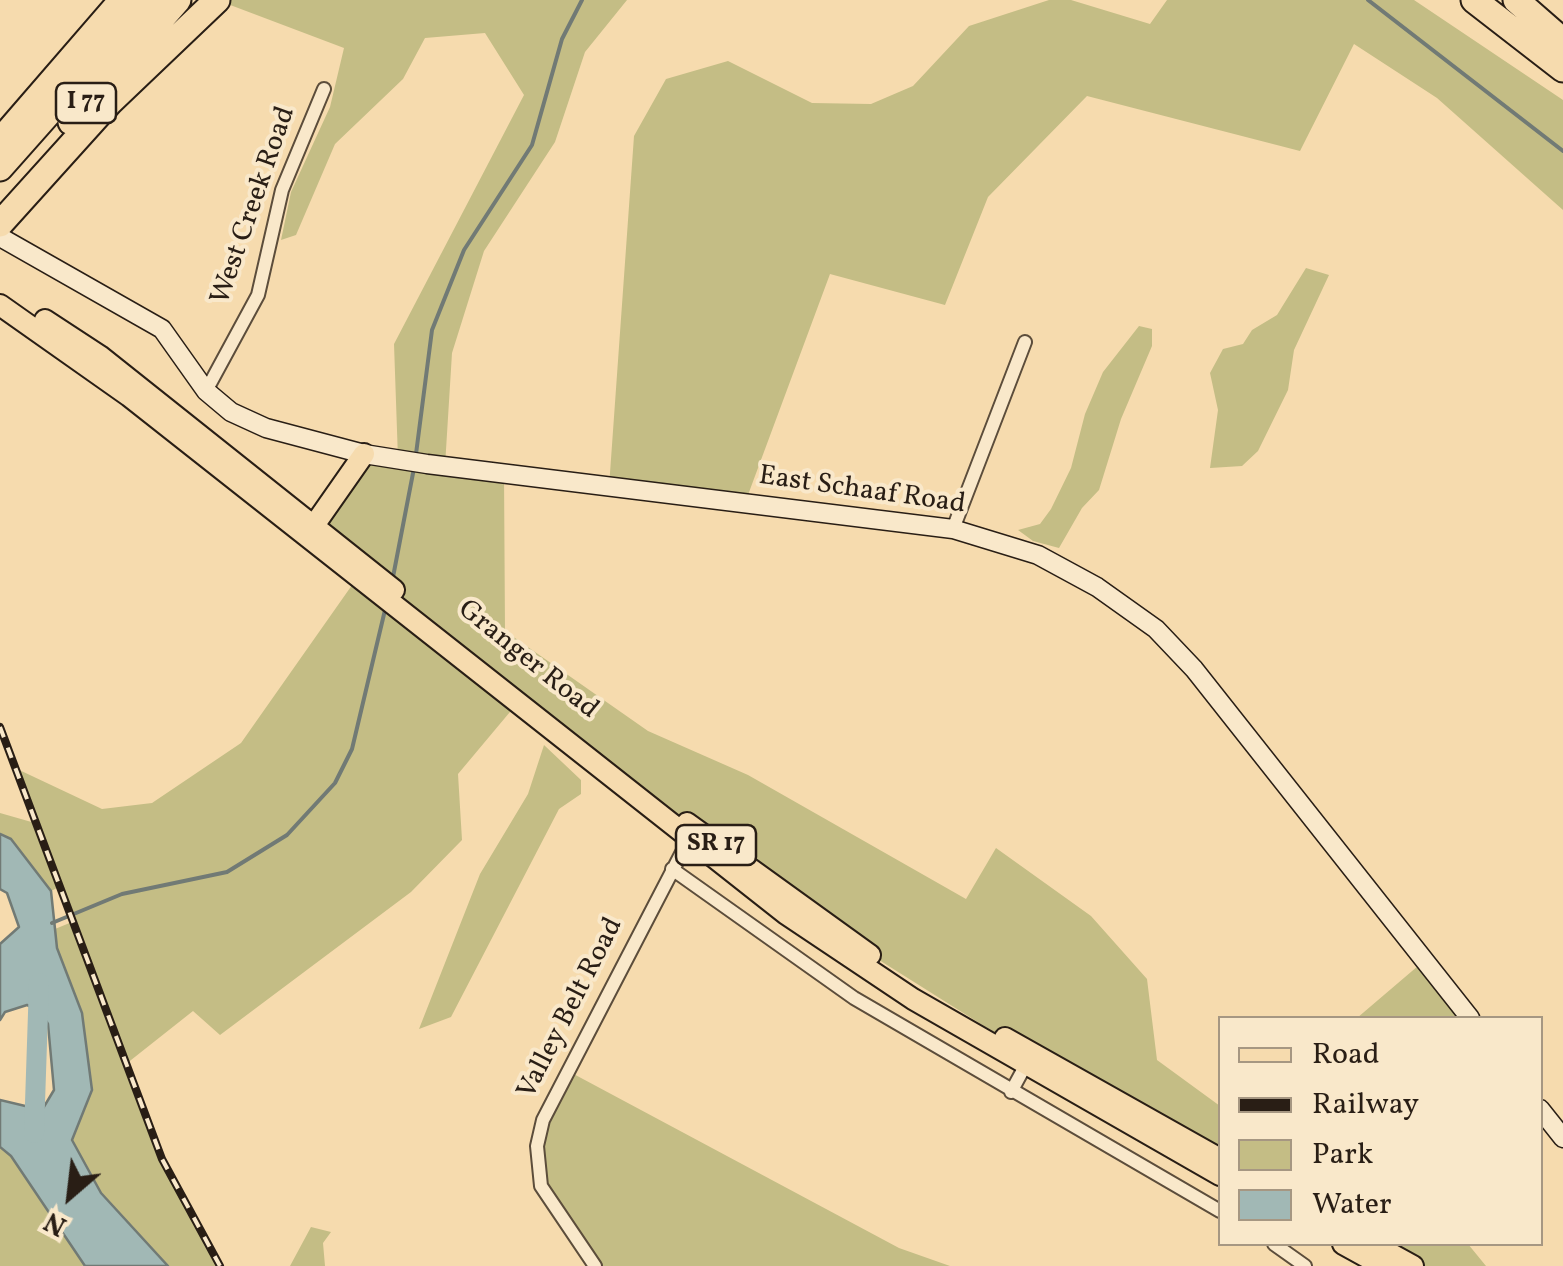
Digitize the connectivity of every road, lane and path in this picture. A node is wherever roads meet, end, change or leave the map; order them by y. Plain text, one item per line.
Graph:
1 (122, 0) edge
2 (150, 0) edge
3 (178, 0) edge
4 (217, 0) edge
5 (1474, 0) edge
6 (1516, 0) edge
7 (1563, 41) edge
8 (1563, 70) edge
9 (324, 89) dead end
10 (0, 141) edge
11 (0, 168) edge
12 (0, 212) edge
13 (0, 224) edge
14 (0, 237) edge
15 (0, 295) edge
16 (0, 305) edge
17 (1026, 342) dead end
18 (96, 362) junction
19 (206, 391) junction
20 (364, 454) junction
21 (953, 529) junction
22 (310, 531) junction
23 (691, 834) junction
24 (672, 869) junction
25 (1468, 1016) edge
26 (1029, 1060) junction
27 (1011, 1092) junction
28 (1543, 1114) edge
29 (1563, 1138) edge
30 (1218, 1158) edge
31 (1218, 1175) edge
32 (1218, 1210) edge
33 (1277, 1246) edge
34 (1351, 1246) edge
35 (1382, 1254) edge
36 (596, 1266) edge
37 (1306, 1266) edge
38 (1415, 1266) edge

1 - 10 highway
2 - 11 highway, I 77
3 - 12 highway, I 77
4 - 13 highway
5 - 8 highway
6 - 7 highway
9 - 19 street, West Creek Road
14 - 19 street, East Schaaf Road
15 - 18 main road, Granger Road / SR 17
16 - 18 main road, Granger Road / SR 17
17 - 21 street
18 - 22 main road, Granger Road / SR 17
19 - 20 street, East Schaaf Road
20 - 21 street, East Schaaf Road
20 - 22 main road
21 - 25 street, East Schaaf Road
22 - 23 main road, Granger Road / SR 17
23 - 24 street, Valley Belt Road
23 - 26 main road, Granger Road / SR 17
24 - 27 street
24 - 36 street, Valley Belt Road
26 - 27 street
26 - 30 main road, Granger Road / SR 17
26 - 31 main road, Granger Road / SR 17
27 - 32 street
28 - 29 street
33 - 37 street
34 - 35 main road
35 - 38 main road

